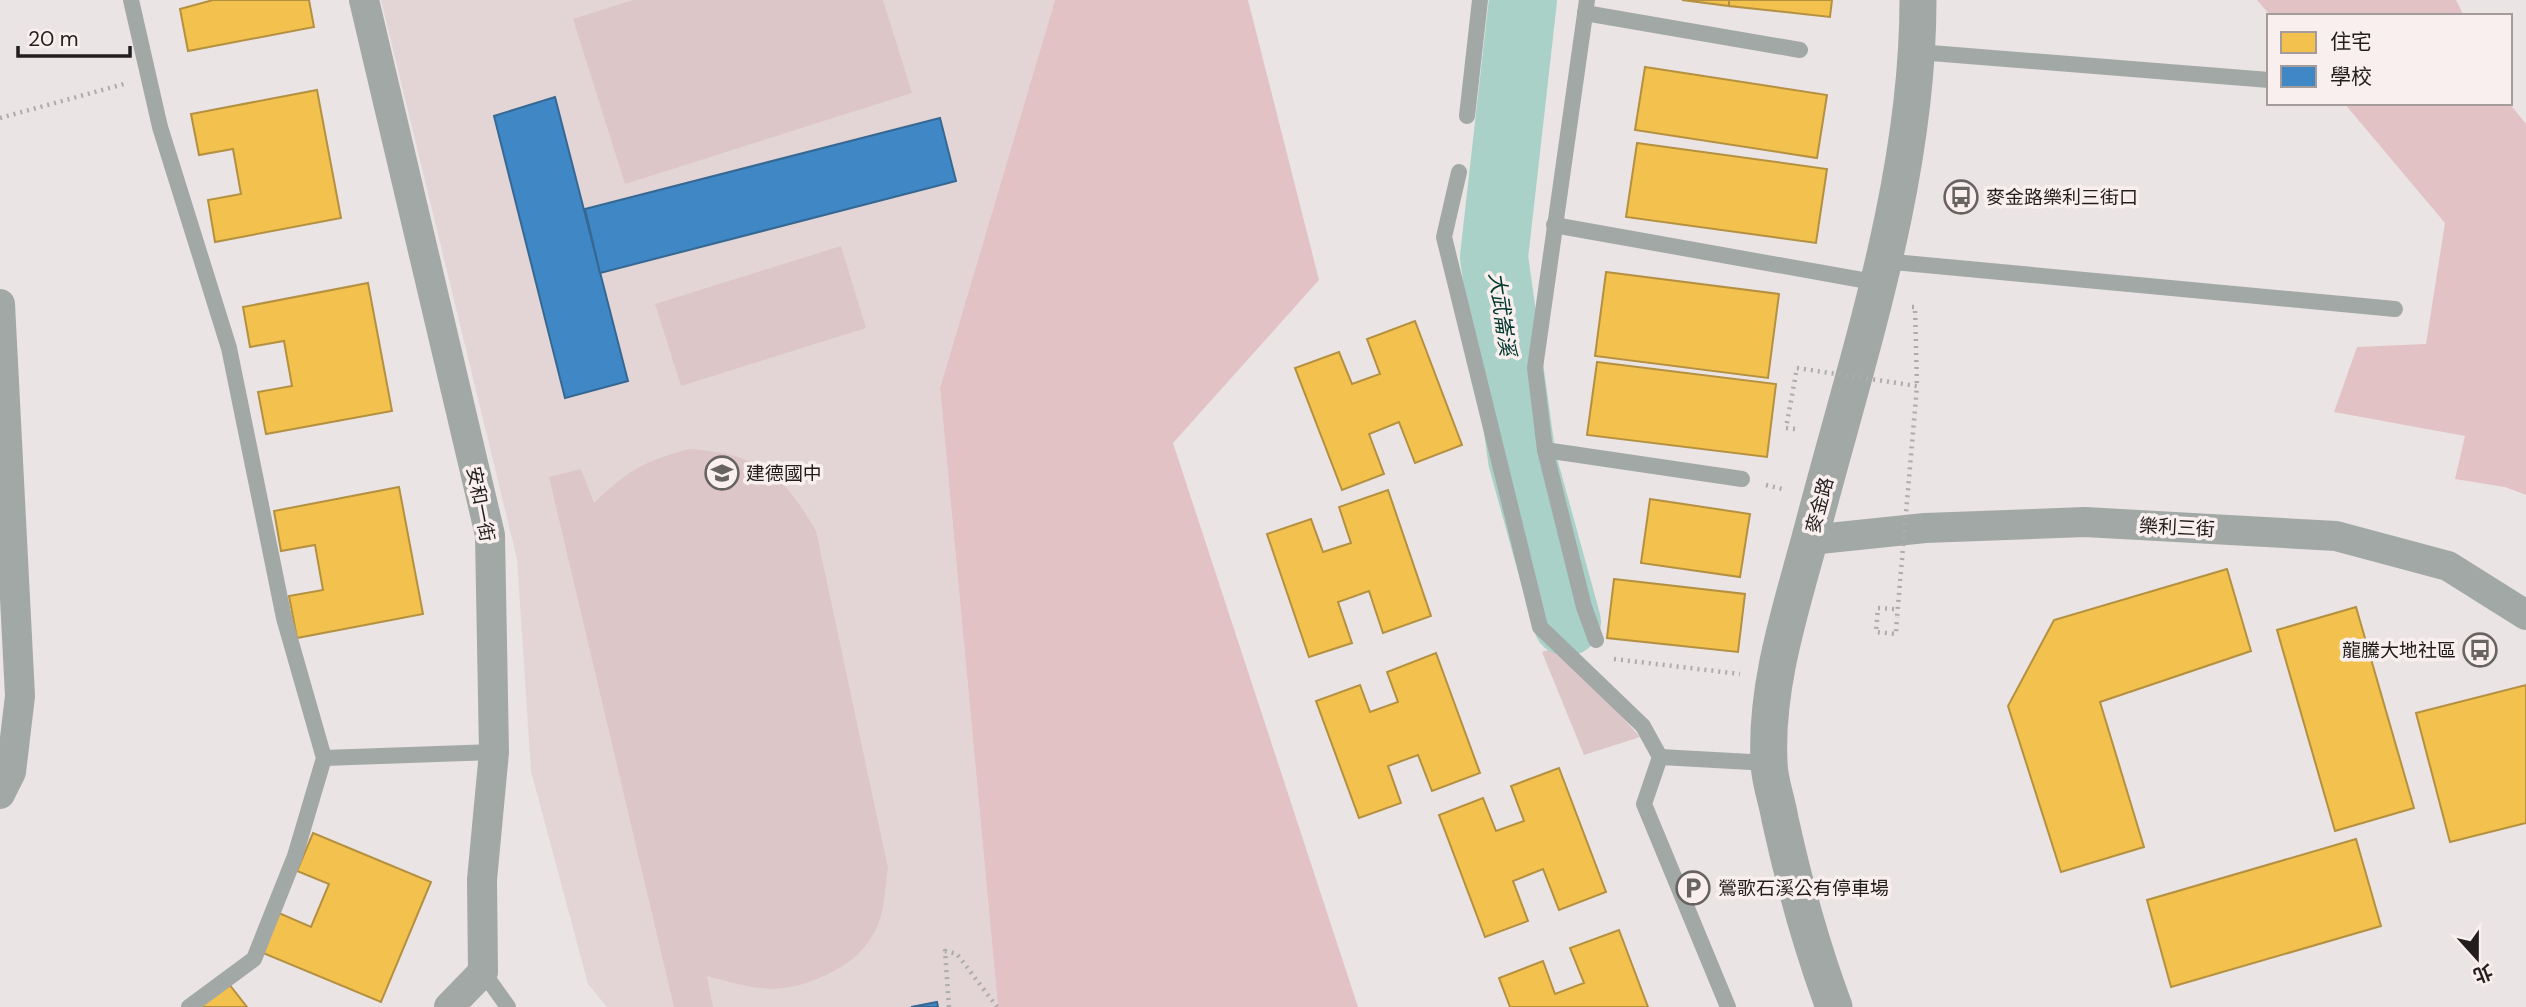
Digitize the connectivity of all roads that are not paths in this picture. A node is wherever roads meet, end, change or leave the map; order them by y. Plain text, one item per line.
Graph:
1 (131, 0) edge
2 (364, 0) edge
3 (1480, 0) edge
4 (1918, 0) edge
5 (1586, 7) edge
6 (1800, 50) dead end
7 (1918, 52) junction
8 (2267, 80) edge
9 (1467, 116) dead end
10 (1459, 172) dead end
11 (1554, 225) junction
12 (1881, 272) junction
13 (0, 304) edge
14 (2395, 309) dead end
15 (1545, 450) junction
16 (1742, 480) dead end
17 (1810, 540) junction
18 (2526, 615) edge
19 (1596, 640) road end
20 (494, 752) junction
21 (1660, 757) junction
22 (324, 758) junction
23 (1769, 763) junction
24 (0, 794) edge
25 (483, 972) junction
26 (189, 1007) edge
27 (449, 1007) edge
28 (508, 1007) edge
29 (1728, 1007) edge
30 (1834, 1007) edge

1 - 22 lane
2 - 20 street, 安和一街
3 - 9 lane
4 - 7 street, 麥金路
5 - 6 lane
5 - 11 lane
7 - 8 lane
7 - 12 street, 麥金路
10 - 21 lane
11 - 12 lane
11 - 15 lane
12 - 14 lane
12 - 17 street, 麥金路
13 - 24 street
15 - 16 lane
15 - 19 lane
17 - 18 street, 樂利三街
17 - 23 street, 麥金路
20 - 22 lane
20 - 25 street, 安和一街
21 - 23 lane
21 - 29 lane
22 - 26 lane
23 - 30 street, 麥金路
25 - 27 street
25 - 28 lane

